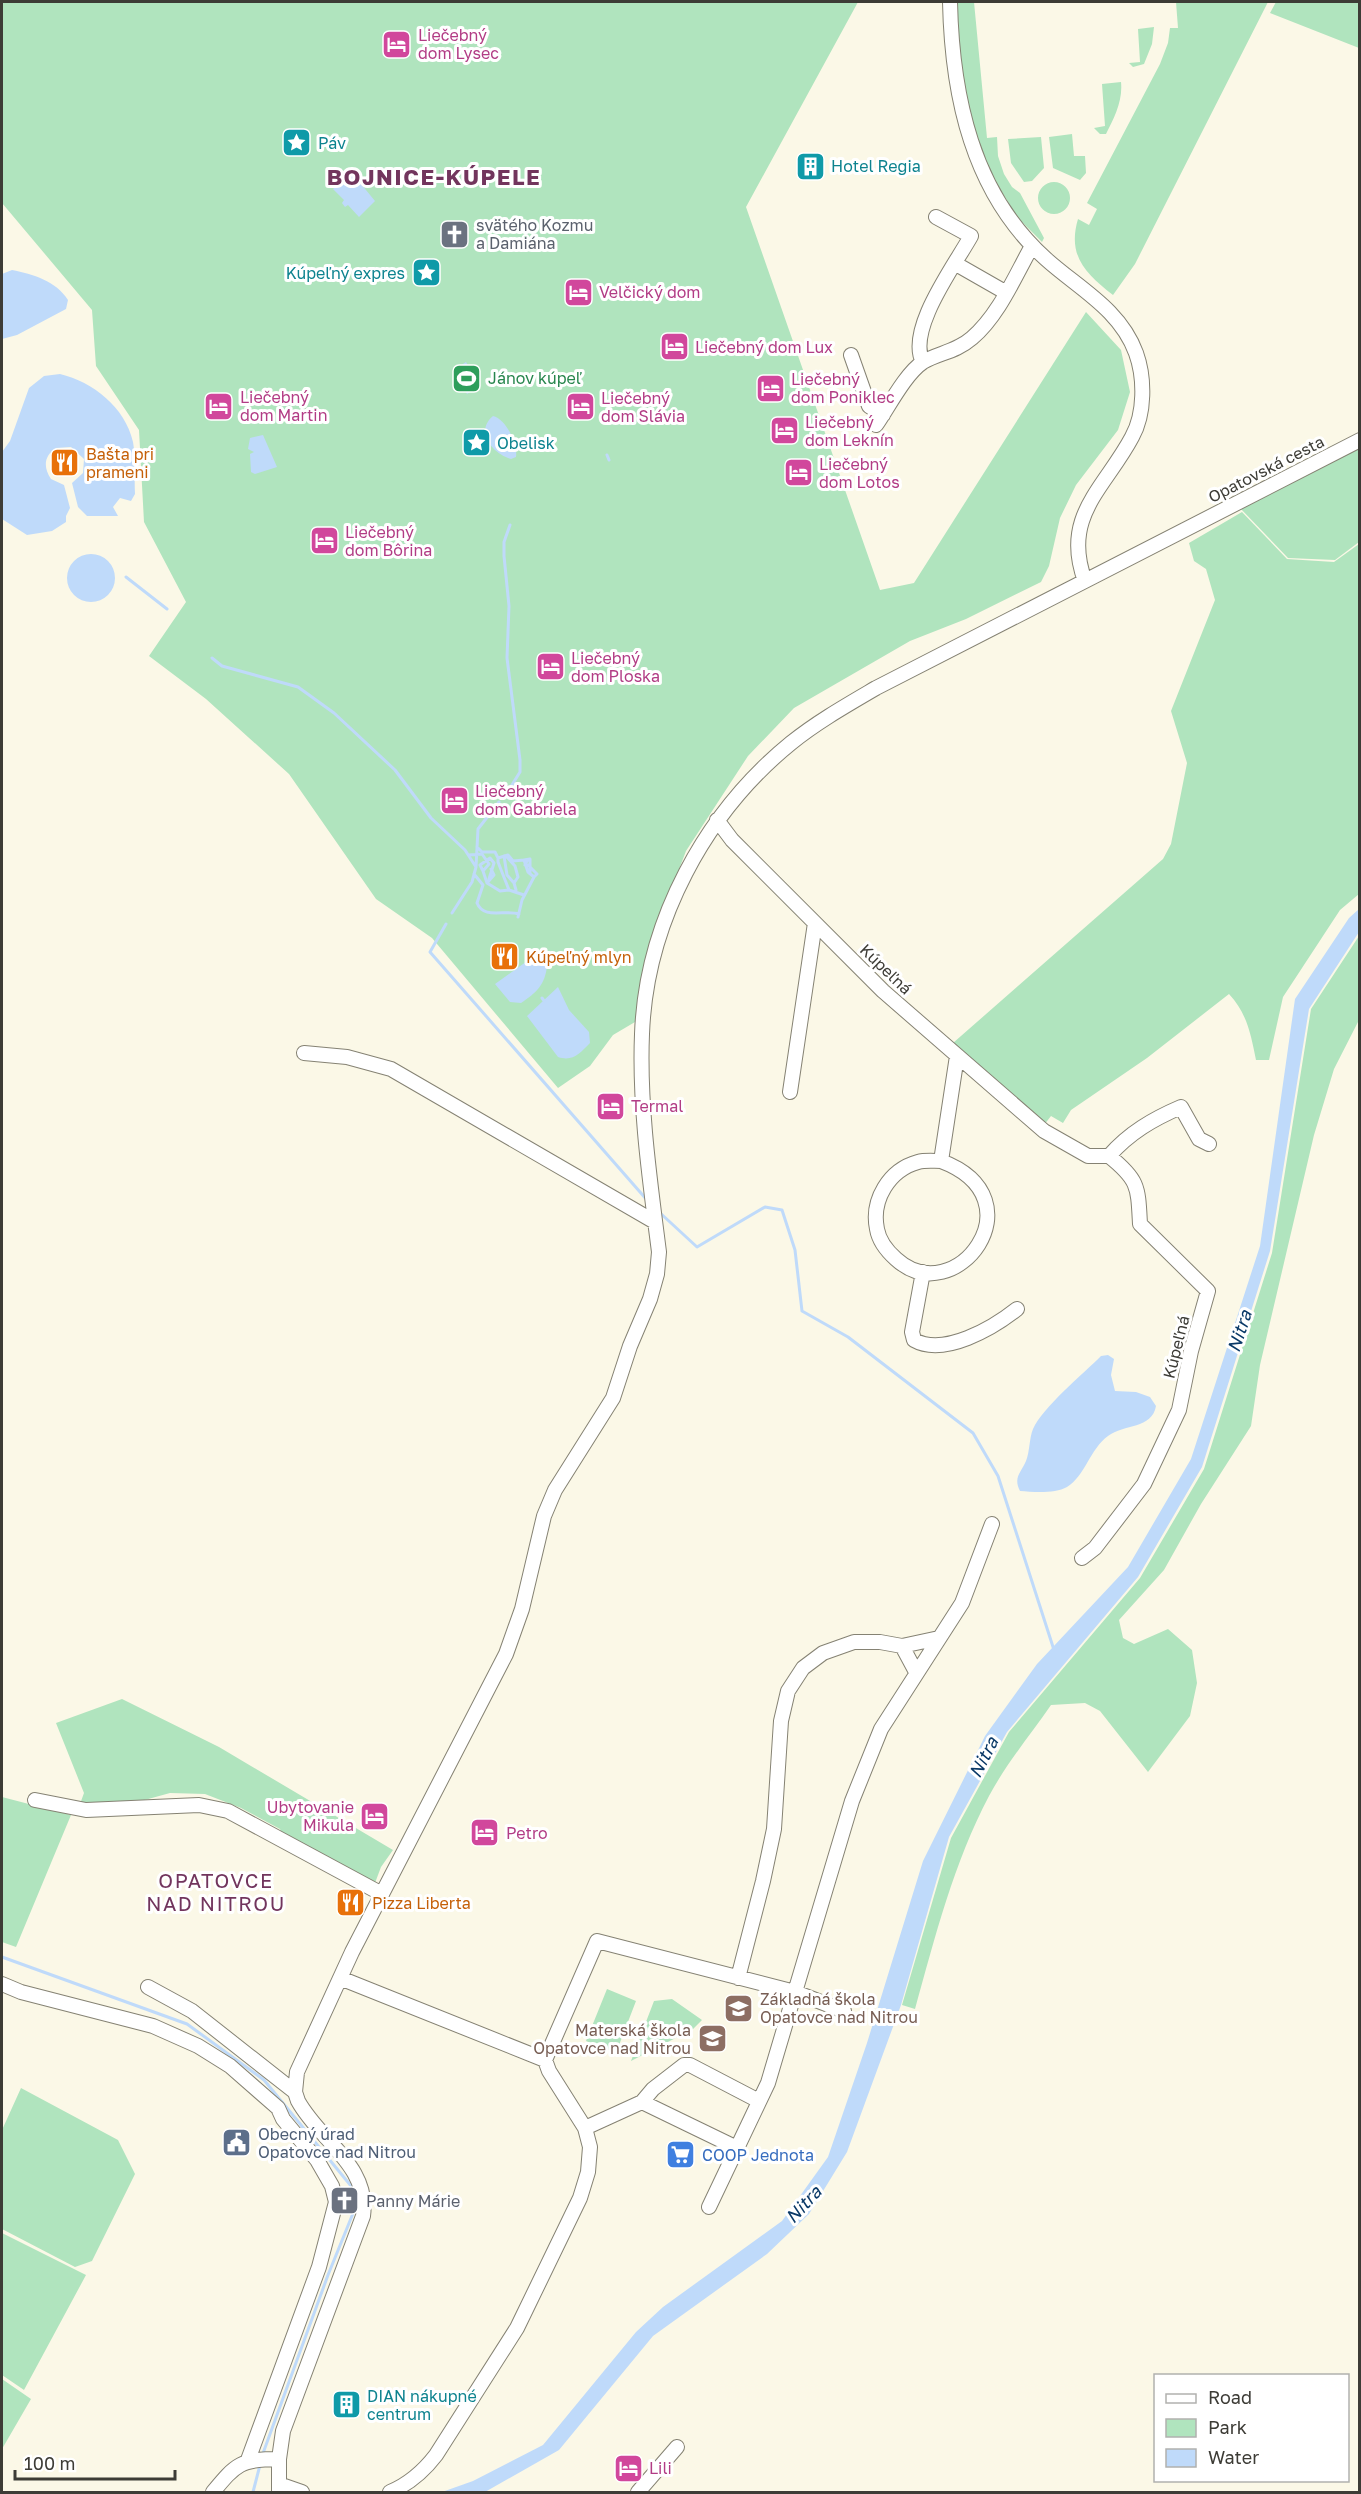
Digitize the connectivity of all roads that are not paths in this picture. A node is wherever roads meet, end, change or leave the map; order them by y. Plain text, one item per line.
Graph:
1 (950, 2) edge
2 (936, 217) dead end
3 (1032, 246) junction
4 (956, 264) junction
5 (1005, 292) junction
6 (851, 355) dead end
7 (924, 362) junction
8 (1359, 440) edge
9 (1085, 581) junction
10 (717, 820) junction
11 (816, 923) junction
12 (304, 1053) dead end
13 (957, 1056) junction
14 (790, 1092) dead end
15 (1209, 1144) dead end
16 (1109, 1156) junction
17 (941, 1161) junction
18 (655, 1221) junction
19 (923, 1272) junction
20 (1017, 1309) dead end
21 (992, 1524) dead end
22 (1082, 1558) dead end
23 (939, 1638) junction
24 (902, 1646) junction
25 (916, 1672) junction
26 (35, 1800) dead end
27 (382, 1894) junction
28 (340, 1978) junction
29 (738, 1978) junction
30 (2, 1984) edge
31 (148, 1987) dead end
32 (795, 1992) junction
33 (844, 2011) dead end
34 (546, 2060) junction
35 (287, 2101) junction
36 (759, 2101) junction
37 (642, 2102) junction
38 (585, 2128) junction
39 (737, 2148) junction
40 (709, 2207) dead end
41 (677, 2447) dead end
42 (275, 2459) junction
43 (251, 2460) junction
44 (279, 2488) edge
45 (213, 2493) edge
46 (302, 2493) edge
47 (390, 2493) edge
48 (638, 2493) edge

1 - 3 street
2 - 4 street
3 - 5 street
3 - 9 street
4 - 5 street
4 - 7 street
5 - 7 street
6 - 7 street
8 - 9 street, Opatovská cesta
9 - 10 street, Opatovská cesta
10 - 11 street, Kúpeľná
10 - 18 street, Opatovská cesta
11 - 13 street, Kúpeľná
11 - 14 street
12 - 18 street
13 - 16 street, Kúpeľná
13 - 17 street
15 - 16 street
16 - 22 street, Kúpeľná
17 - 19 street
17 - 19 street
18 - 27 street
19 - 20 street
21 - 23 street
23 - 24 street
23 - 25 street
24 - 25 street
24 - 29 street
25 - 32 street
26 - 27 street
27 - 28 street
28 - 34 street
28 - 35 street
29 - 32 street
29 - 34 street
30 - 35 street
31 - 35 street
32 - 33 street
32 - 36 street
34 - 38 street
35 - 42 street
35 - 43 street
36 - 37 street
36 - 39 street
37 - 38 street
37 - 39 street
38 - 47 street
39 - 40 street
41 - 48 street
42 - 43 street
42 - 44 street
43 - 45 street
44 - 46 street

